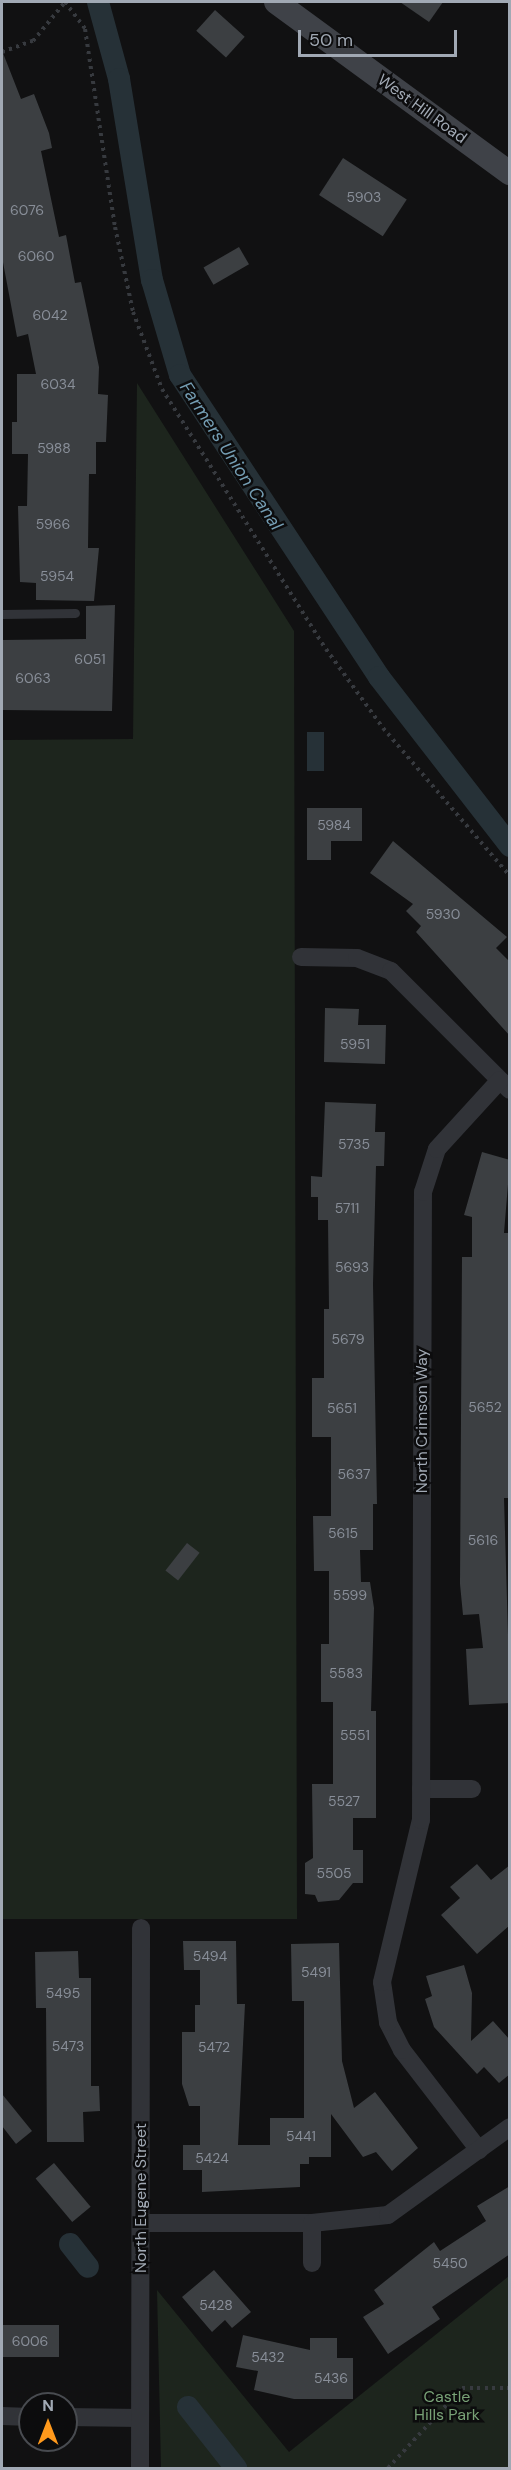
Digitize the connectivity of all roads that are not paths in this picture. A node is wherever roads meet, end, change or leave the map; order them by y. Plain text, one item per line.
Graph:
1 (276, 2) edge
2 (510, 173) edge
3 (2, 614) edge
4 (75, 614) dead end
5 (301, 957) dead end
6 (505, 1085) edge
7 (422, 1789) junction
8 (472, 1789) dead end
9 (141, 1928) dead end
10 (510, 2127) edge
11 (479, 2150) junction
12 (141, 2223) junction
13 (312, 2223) junction
14 (312, 2264) dead end
15 (2, 2416) edge
16 (18, 2417) edge
17 (78, 2417) edge
18 (140, 2418) junction
19 (140, 2469) edge

1 - 2 street, West Hill Road
3 - 4 lane
5 - 6 street
6 - 7 street, North Crimson Way
7 - 8 street
7 - 11 street, North Crimson Way
9 - 12 street, North Eugene Street
10 - 11 street
11 - 13 street
12 - 13 street
12 - 18 street, North Eugene Street
13 - 14 street
15 - 16 street
17 - 18 street
18 - 19 street, North Eugene Street

